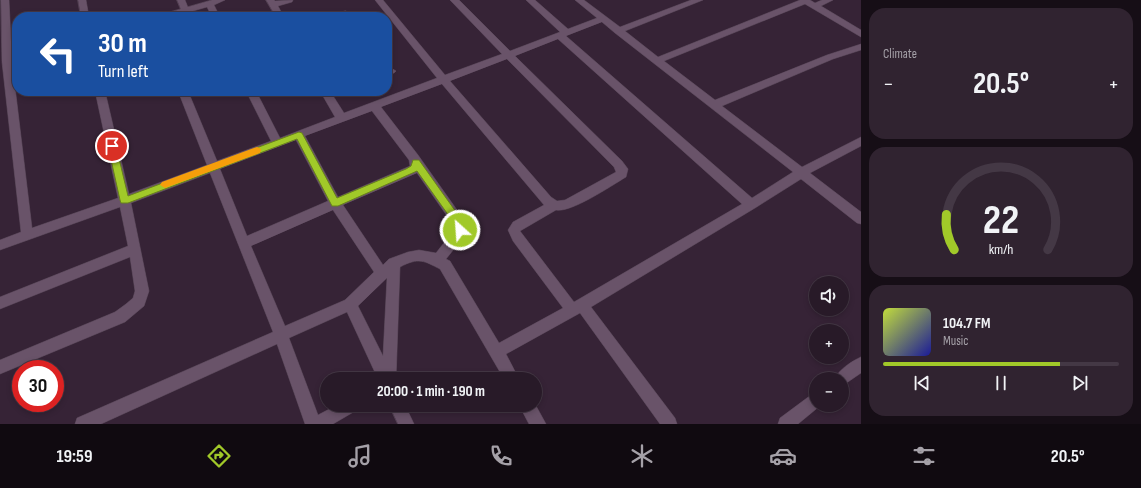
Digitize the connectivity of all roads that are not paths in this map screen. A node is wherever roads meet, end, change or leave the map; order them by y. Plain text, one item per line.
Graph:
1 (5, 0) edge
2 (82, 0) edge
3 (181, 0) edge
4 (221, 0) edge
5 (289, 0) edge
6 (379, 0) edge
7 (454, 0) edge
8 (530, 0) edge
9 (579, 0) edge
10 (698, 0) edge
11 (805, 0) edge
12 (828, 0) edge
13 (271, 2) edge
14 (209, 3) junction
15 (814, 6) junction
16 (185, 10) junction
17 (84, 12) edge
18 (179, 12) edge
19 (214, 12) edge
20 (277, 12) edge
21 (389, 12) edge
22 (392, 16) edge
23 (603, 19) junction
24 (618, 31) junction
25 (564, 34) junction
26 (861, 34) edge
27 (861, 47) edge
28 (509, 56) junction
29 (658, 60) junction
30 (8, 61) edge
31 (444, 80) junction
32 (101, 96) edge
33 (185, 96) edge
34 (254, 96) edge
35 (331, 96) edge
36 (714, 105) junction
37 (374, 106) junction
38 (341, 118) junction
39 (299, 135) junction
40 (861, 141) edge
41 (277, 143) junction
42 (416, 163) junction
43 (212, 166) junction
44 (801, 172) junction
45 (124, 200) junction
46 (335, 203) junction
47 (751, 204) junction
48 (554, 205) junction
49 (861, 219) edge
50 (27, 235) junction
51 (244, 243) junction
52 (0, 245) edge
53 (135, 249) junction
54 (437, 261) junction
55 (394, 263) junction
56 (382, 274) junction
57 (0, 303) edge
58 (350, 304) junction
59 (577, 308) junction
60 (281, 335) junction
61 (496, 352) junction
62 (861, 364) edge
63 (0, 367) edge
64 (384, 372) edge
65 (387, 372) edge
66 (508, 372) edge
67 (849, 373) edge
68 (809, 406) edge
69 (339, 412) edge
70 (400, 412) edge
71 (531, 412) edge
72 (83, 424) edge
73 (314, 424) edge
74 (317, 424) edge
75 (406, 424) edge
76 (538, 424) edge
77 (670, 424) edge
78 (786, 424) edge

1 - 30 street
2 - 17 street
3 - 16 lane
4 - 14 street
5 - 13 street
6 - 21 street
7 - 28 street
8 - 25 street
9 - 23 street
10 - 24 street
11 - 15 street
11 - 29 street
12 - 15 street
13 - 20 street
14 - 16 street
14 - 19 street
15 - 26 street
16 - 18 street
22 - 31 street
23 - 24 street
23 - 25 street
24 - 29 street
25 - 28 street
25 - 47 street
27 - 36 street
28 - 31 street
28 - 48 street
29 - 36 street
30 - 50 street
31 - 37 street
31 - 48 street
32 - 45 street
33 - 43 street
34 - 41 street
35 - 38 street
36 - 44 street
37 - 38 street
37 - 42 street
38 - 39 street
39 - 41 street
39 - 46 street
40 - 44 street
41 - 43 street
42 - 46 street
42 - 54 street
43 - 45 street
43 - 51 street
44 - 47 street
44 - 49 street
45 - 50 street
45 - 53 street
46 - 51 street
46 - 56 street
47 - 59 street
48 - 59 street
50 - 52 street
51 - 60 street
53 - 57 street
53 - 63 street
54 - 55 street
54 - 61 street
55 - 56 street
55 - 65 street
56 - 58 street
58 - 60 street
58 - 64 street
59 - 61 street
59 - 77 street
60 - 72 street
60 - 73 street
61 - 66 street
62 - 67 street
68 - 78 street
69 - 74 street
70 - 75 street
71 - 76 street

